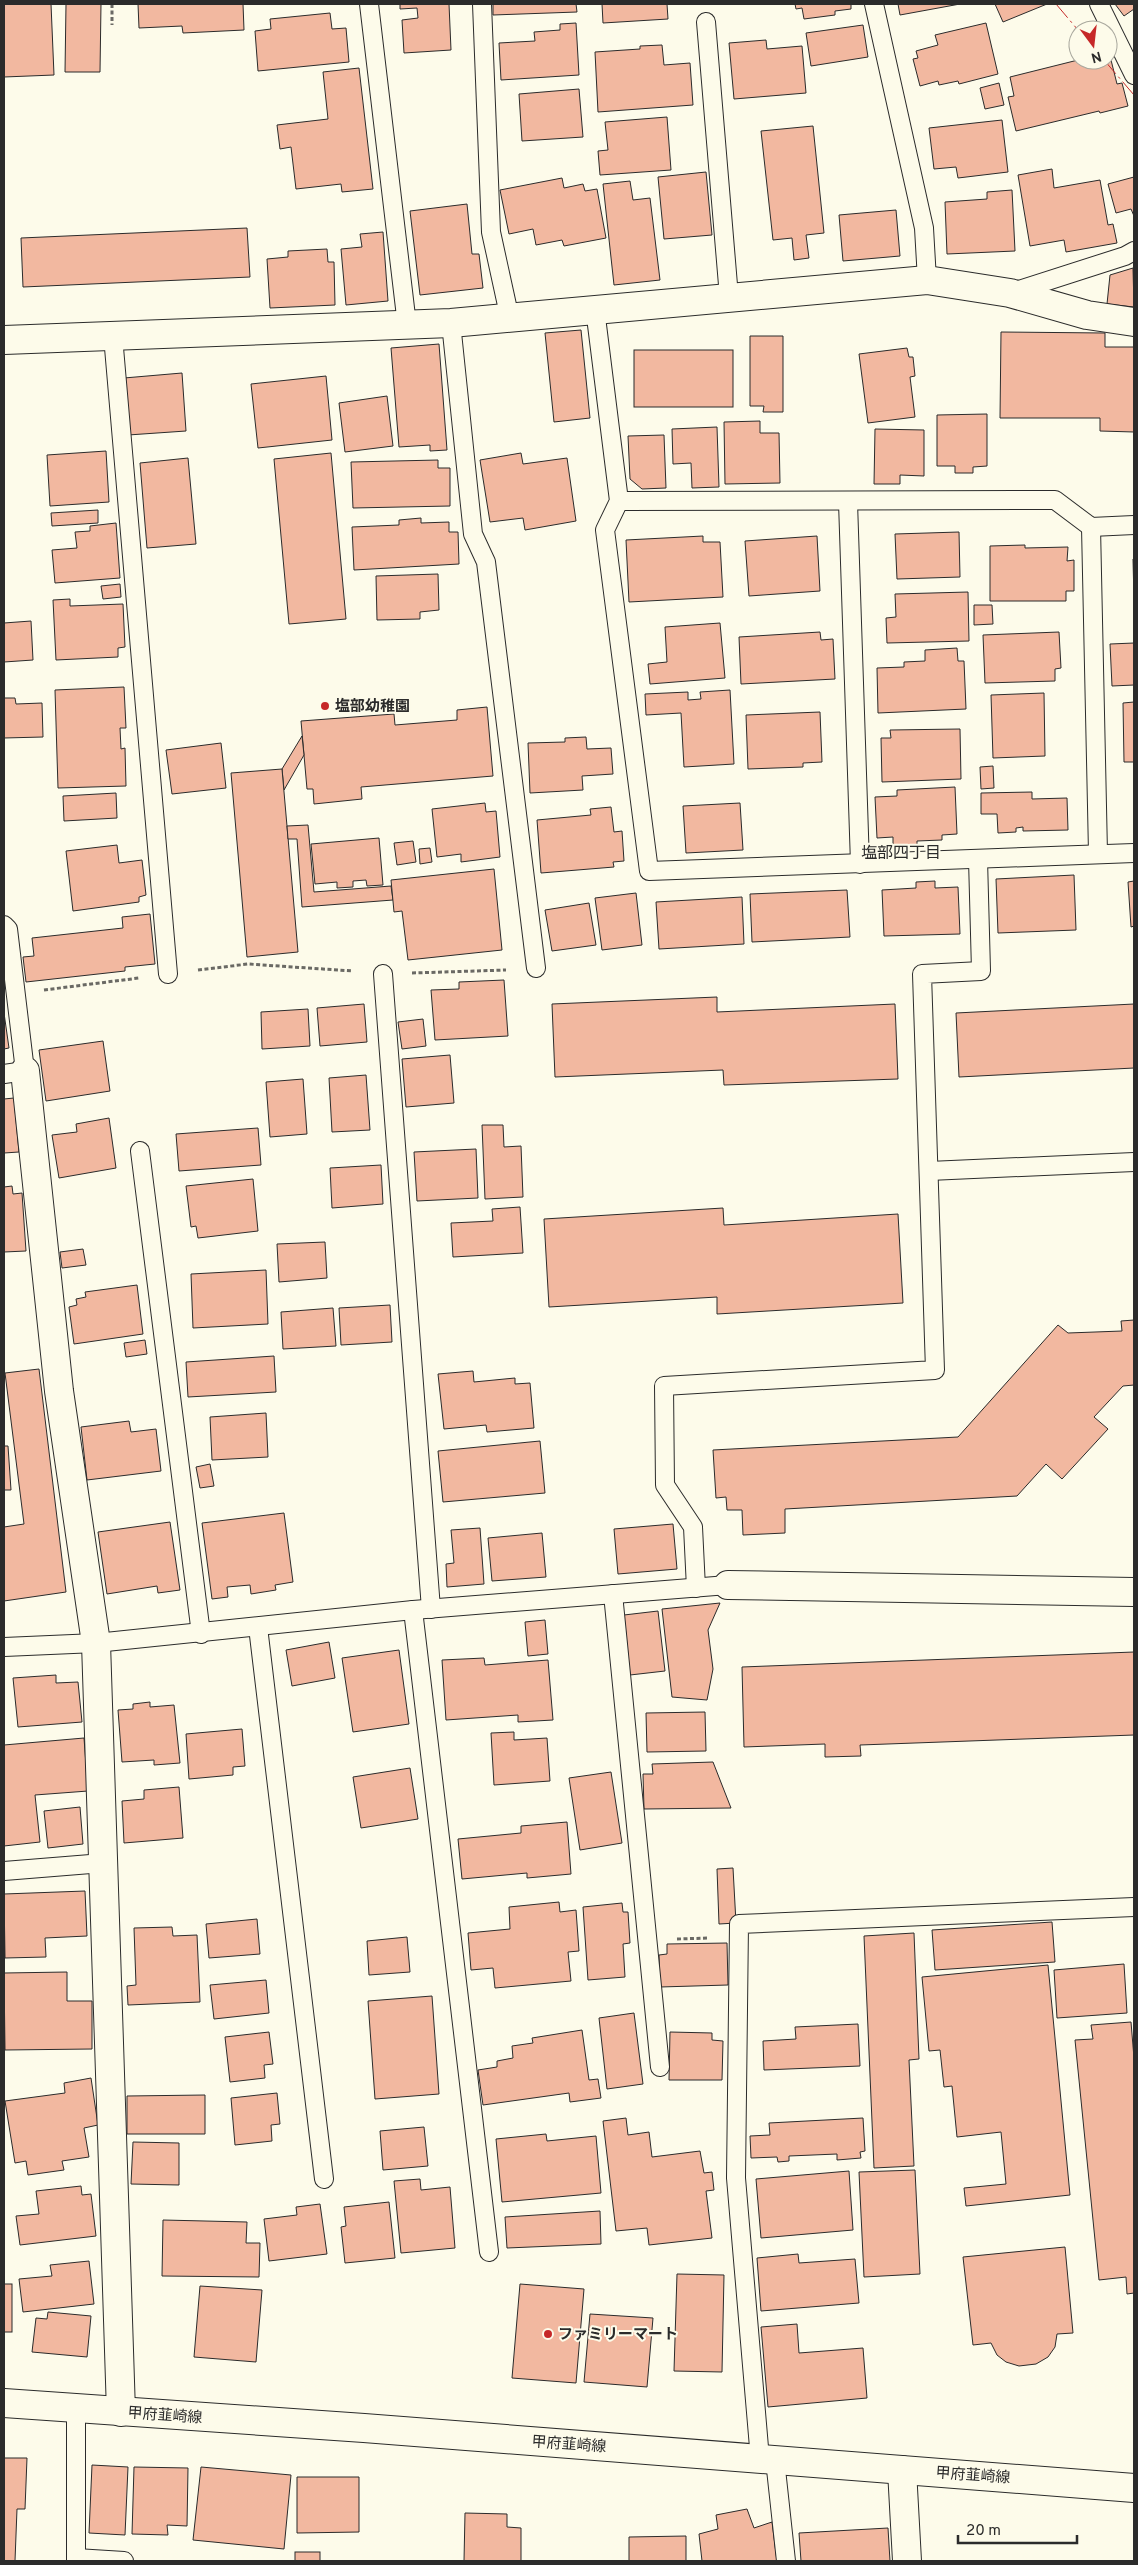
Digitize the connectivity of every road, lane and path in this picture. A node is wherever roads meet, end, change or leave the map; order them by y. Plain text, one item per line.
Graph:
1 (112, 4) edge
2 (369, 4) edge
3 (482, 4) edge
4 (874, 4) edge
5 (1098, 4) edge
6 (706, 22) dead end
7 (112, 25) dead end
8 (1134, 75) edge
9 (1134, 251) edge
10 (927, 280) junction
11 (1010, 293) junction
12 (729, 297) junction
13 (596, 309) junction
14 (510, 319) junction
15 (1134, 322) edge
16 (451, 323) junction
17 (407, 325) junction
18 (113, 336) junction
19 (4, 340) edge
20 (619, 501) junction
21 (848, 502) junction
22 (1134, 525) edge
23 (1091, 527) junction
24 (1134, 852) edge
25 (1098, 853) junction
26 (978, 859) junction
27 (860, 864) junction
28 (4, 925) edge
29 (536, 968) joint
30 (168, 974) junction
31 (383, 974) junction
32 (16, 993) junction
33 (14, 1072) edge
34 (140, 1151) dead end
35 (1134, 1162) edge
36 (929, 1171) junction
37 (728, 1585) joint
38 (696, 1588) junction
39 (1134, 1592) edge
40 (613, 1594) junction
41 (431, 1609) junction
42 (413, 1610) junction
43 (258, 1627) junction
44 (201, 1634) junction
45 (96, 1643) junction
46 (4, 1647) edge
47 (103, 1863) junction
48 (4, 1871) edge
49 (1134, 1907) edge
50 (739, 1936) junction
51 (648, 1941) junction
52 (660, 2067) dead end
53 (324, 2179) dead end
54 (489, 2252) dead end
55 (4, 2403) edge
56 (76, 2409) junction
57 (122, 2412) junction
58 (767, 2460) junction
59 (902, 2470) junction
60 (1134, 2488) edge
61 (76, 2560) edge
62 (124, 2561) edge
63 (786, 2561) edge
64 (907, 2561) edge

1 - 7 path
2 - 17 lane
3 - 14 lane
4 - 10 lane
5 - 8 lane
6 - 12 lane
9 - 11 lane
10 - 11 street
10 - 12 street
11 - 15 street
12 - 13 street
13 - 14 street
13 - 20 lane
14 - 16 street
16 - 17 street
16 - 29 lane
17 - 18 street
18 - 19 street
18 - 30 lane
20 - 21 lane
20 - 27 lane
21 - 23 lane
21 - 27 lane
22 - 23 lane
23 - 25 lane
24 - 25 lane
25 - 26 lane
26 - 27 lane
26 - 36 lane
28 - 32 lane
29 - 31 path
30 - 31 path
30 - 32 path
31 - 41 lane
32 - 33 lane
33 - 45 street
34 - 44 lane
35 - 36 lane
36 - 38 lane
37 - 38 lane
37 - 39 street
38 - 40 lane
40 - 41 lane
40 - 51 lane
41 - 42 lane
42 - 43 lane
42 - 54 lane
43 - 44 lane
43 - 53 lane
44 - 45 lane
45 - 46 lane
45 - 47 street
47 - 48 lane
47 - 57 street
49 - 50 lane
50 - 51 path
50 - 58 lane
51 - 52 lane
55 - 56 street, 甲府韮崎線
56 - 57 street, 甲府韮崎線
56 - 61 lane
57 - 58 street, 甲府韮崎線
58 - 59 street, 甲府韮崎線
58 - 63 lane
59 - 60 street, 甲府韮崎線
59 - 64 street
61 - 62 lane

